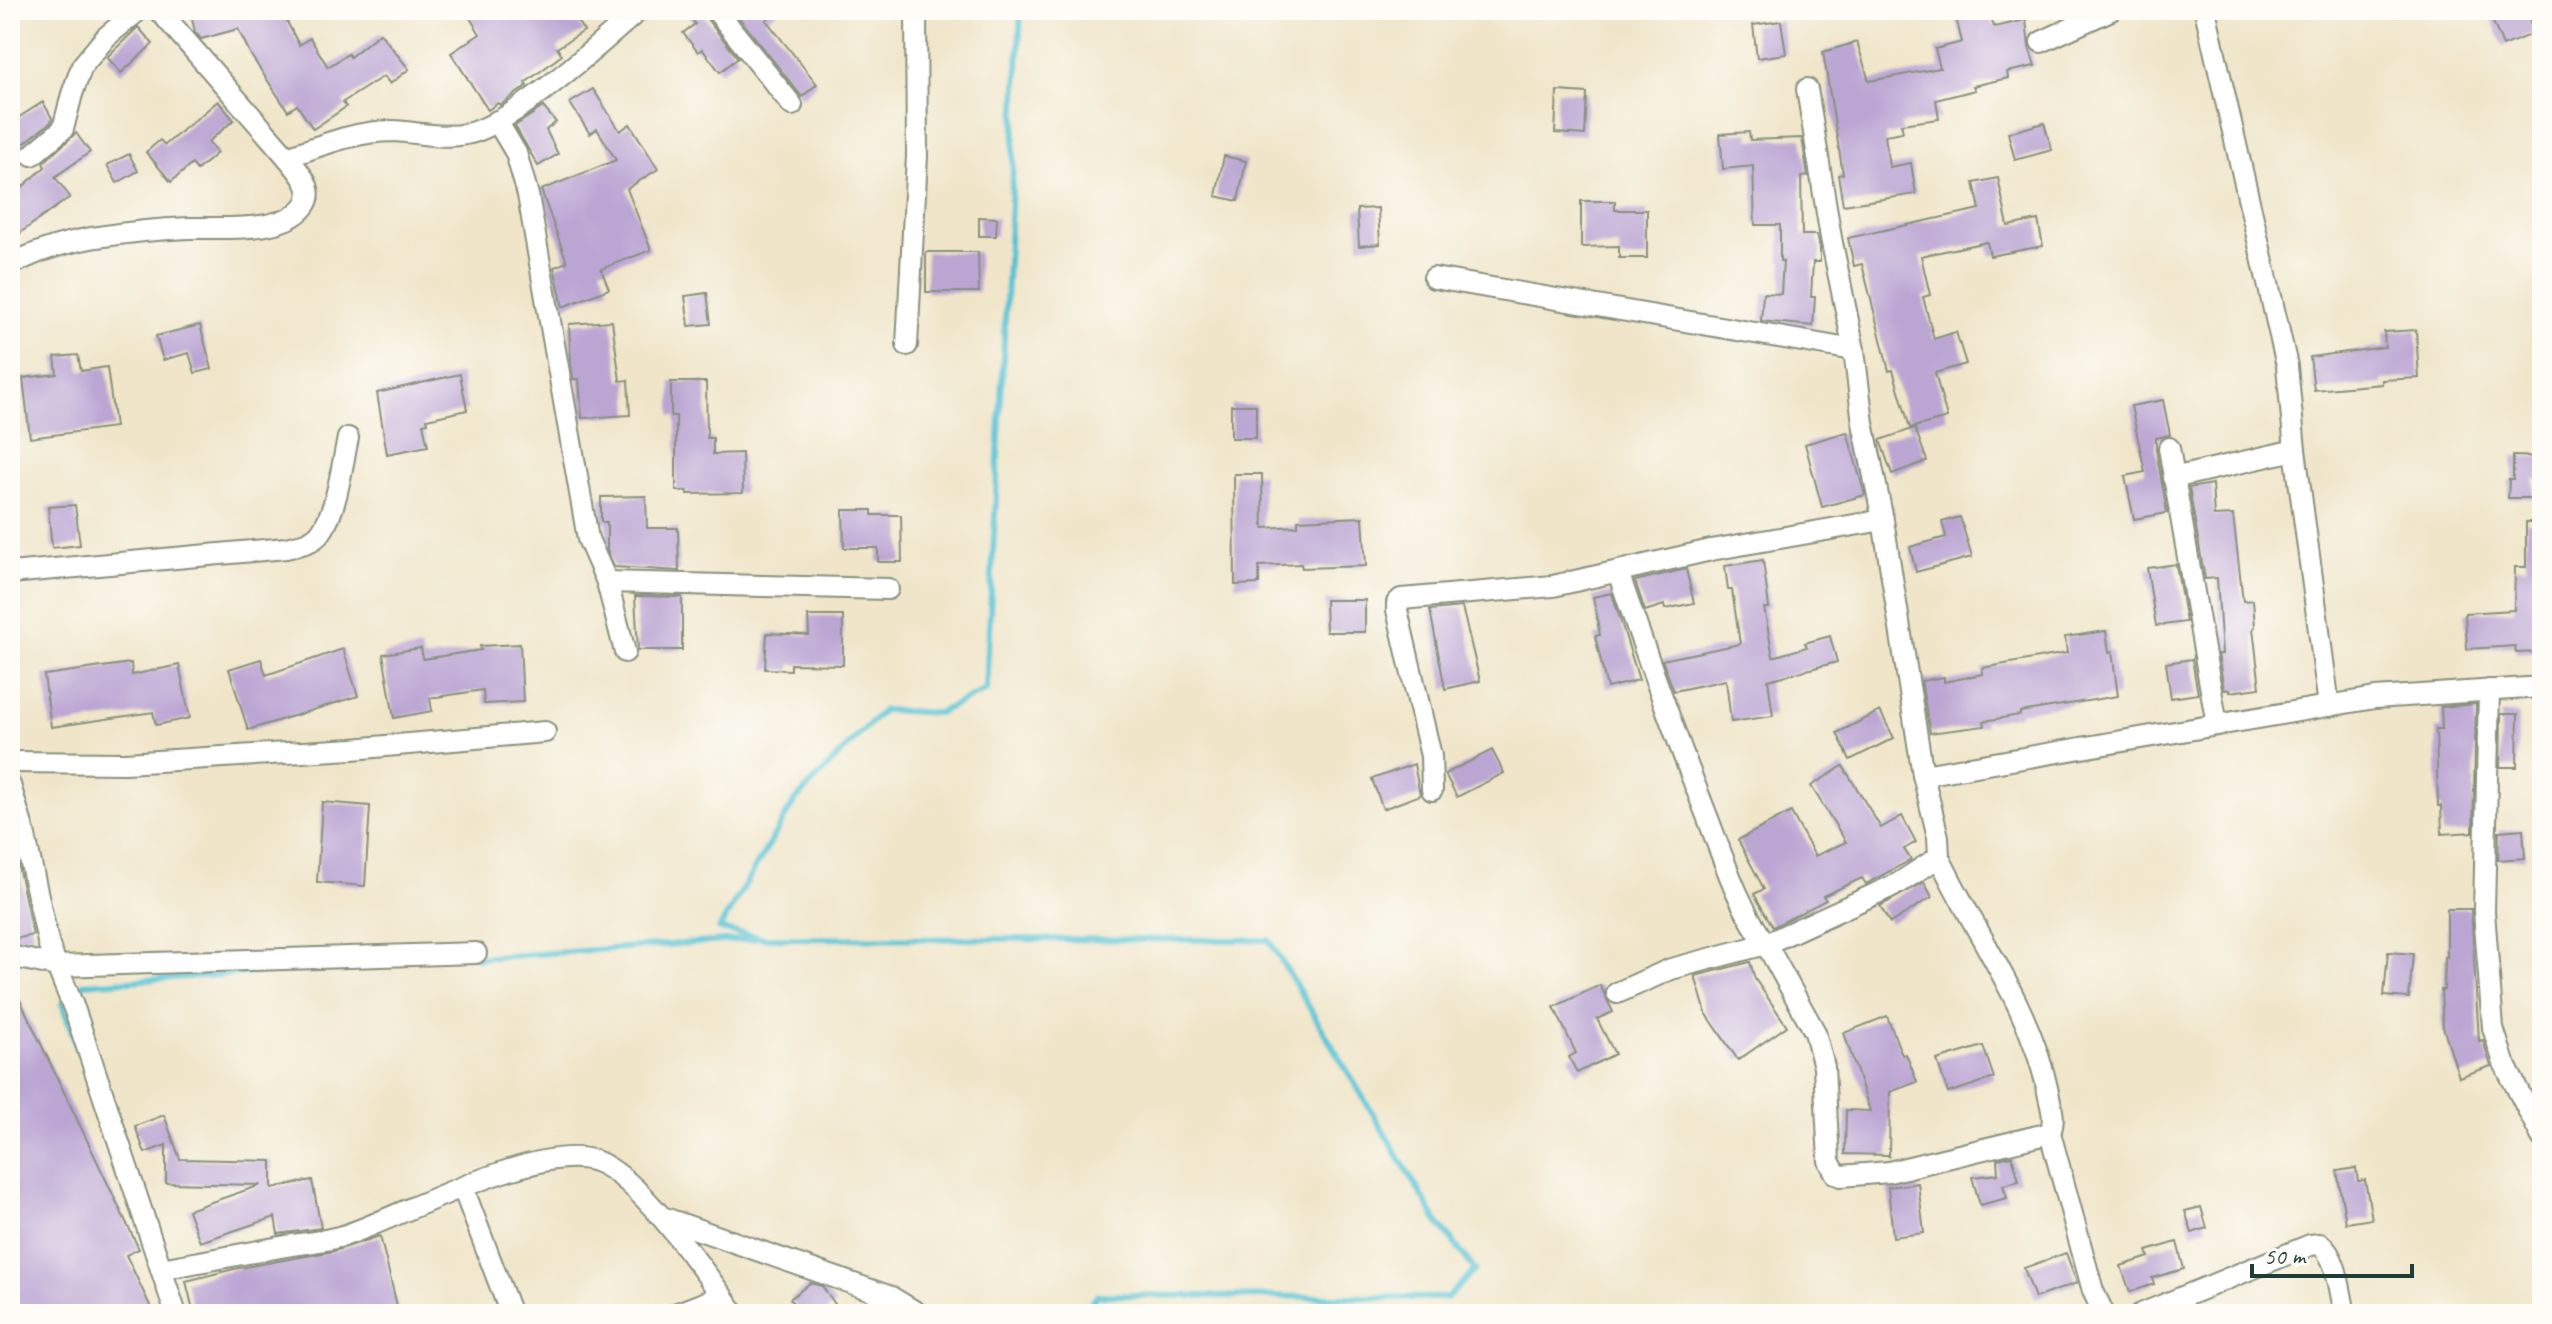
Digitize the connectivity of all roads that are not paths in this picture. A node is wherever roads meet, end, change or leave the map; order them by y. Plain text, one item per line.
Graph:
1 (139, 10) edge
2 (159, 10) edge
3 (639, 10) edge
4 (716, 10) edge
5 (916, 10) edge
6 (2111, 10) edge
7 (2205, 10) edge
8 (2041, 42) dead end
9 (1807, 89) dead end
10 (792, 105) dead end
11 (497, 121) junction
12 (32, 155) dead end
13 (287, 157) junction
14 (10, 266) edge
15 (1434, 278) dead end
16 (907, 345) dead end
17 (1854, 350) junction
18 (348, 438) dead end
19 (2169, 448) dead end
20 (2295, 450) junction
21 (2173, 478) junction
22 (1883, 520) junction
23 (1618, 572) junction
24 (10, 573) edge
25 (607, 582) junction
26 (888, 589) dead end
27 (625, 652) dead end
28 (2542, 687) edge
29 (2489, 690) junction
30 (2329, 706) junction
31 (2217, 725) junction
32 (545, 732) dead end
33 (10, 762) edge
34 (1923, 775) junction
35 (10, 785) edge
36 (1432, 790) dead end
37 (1939, 857) junction
38 (1766, 944) junction
39 (476, 953) dead end
40 (10, 956) edge
41 (57, 966) junction
42 (1617, 993) dead end
43 (2050, 1133) junction
44 (2542, 1137) edge
45 (463, 1188) junction
46 (658, 1215) junction
47 (161, 1269) junction
48 (722, 1296) junction
49 (176, 1314) edge
50 (511, 1314) edge
51 (675, 1314) edge
52 (735, 1314) edge
53 (919, 1314) edge
54 (2104, 1314) edge
55 (2141, 1314) edge
56 (2345, 1314) edge

1 - 12 street
2 - 13 street
3 - 11 street
4 - 10 street
5 - 16 street
6 - 8 street
7 - 20 street
9 - 17 street
11 - 13 street
11 - 25 street
13 - 14 street
15 - 17 street
17 - 22 street
18 - 24 street
19 - 21 street
20 - 21 street
20 - 30 street
21 - 31 street
22 - 23 street
22 - 34 street
23 - 36 street
23 - 38 street
25 - 26 street
25 - 27 street
28 - 29 street
29 - 30 street
29 - 44 street
30 - 31 street
31 - 34 street
32 - 33 street
34 - 37 street
35 - 41 street
37 - 38 street
37 - 43 street
38 - 42 street
38 - 43 street
39 - 41 street
40 - 41 street
41 - 47 street
43 - 54 street
45 - 46 street
45 - 47 street
45 - 50 street
46 - 48 street
46 - 53 street
47 - 49 street
48 - 51 street
48 - 52 street
55 - 56 street

